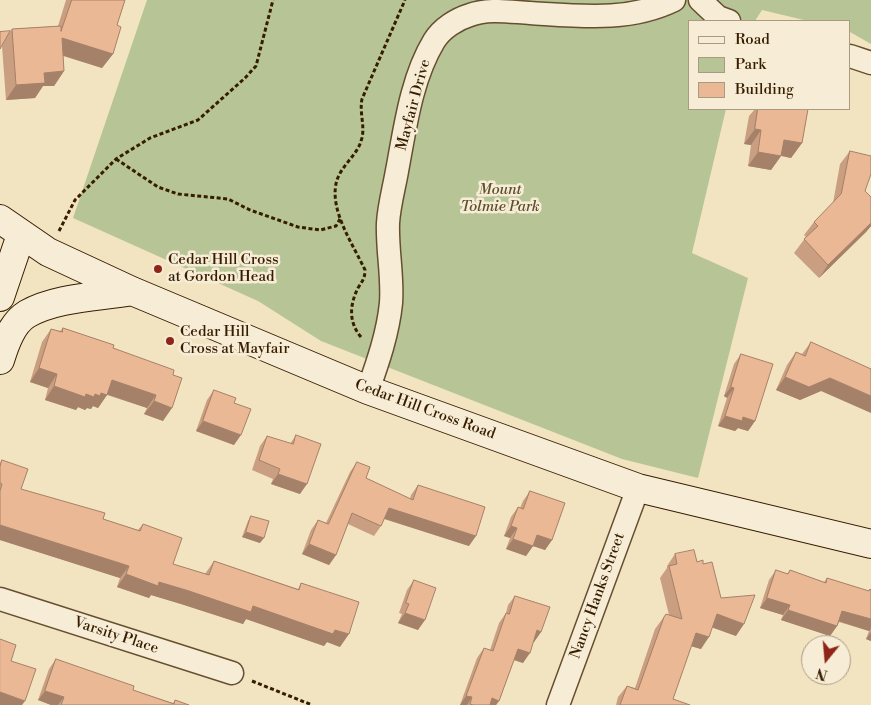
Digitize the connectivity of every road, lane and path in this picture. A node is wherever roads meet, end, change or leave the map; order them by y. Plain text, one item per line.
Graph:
1 (273, 0) edge
2 (404, 0) edge
3 (674, 0) edge
4 (700, 0) edge
5 (727, 20) edge
6 (851, 56) edge
7 (871, 63) edge
8 (116, 159) junction
9 (340, 218) junction
10 (0, 219) edge
11 (21, 235) junction
12 (48, 252) junction
13 (132, 291) junction
14 (0, 298) edge
15 (379, 359) junction
16 (0, 360) edge
17 (368, 390) junction
18 (638, 488) junction
19 (871, 544) edge
20 (0, 599) edge
21 (232, 673) joint
22 (312, 705) edge
23 (558, 705) edge

1 - 8 path
2 - 9 path
3 - 15 street, Mayfair Drive
4 - 5 street
6 - 7 street
8 - 9 path
8 - 12 path
9 - 15 path
10 - 11 main road, Cedar Hill Cross Road
11 - 12 main road, Cedar Hill Cross Road
11 - 14 main road
12 - 13 main road, Cedar Hill Cross Road
13 - 16 main road
13 - 17 main road, Cedar Hill Cross Road
15 - 17 street, Mayfair Drive
17 - 18 main road, Cedar Hill Cross Road
18 - 19 main road, Cedar Hill Cross Road
18 - 23 street, Nancy Hanks Street
20 - 21 street, Varsity Place
21 - 22 path

